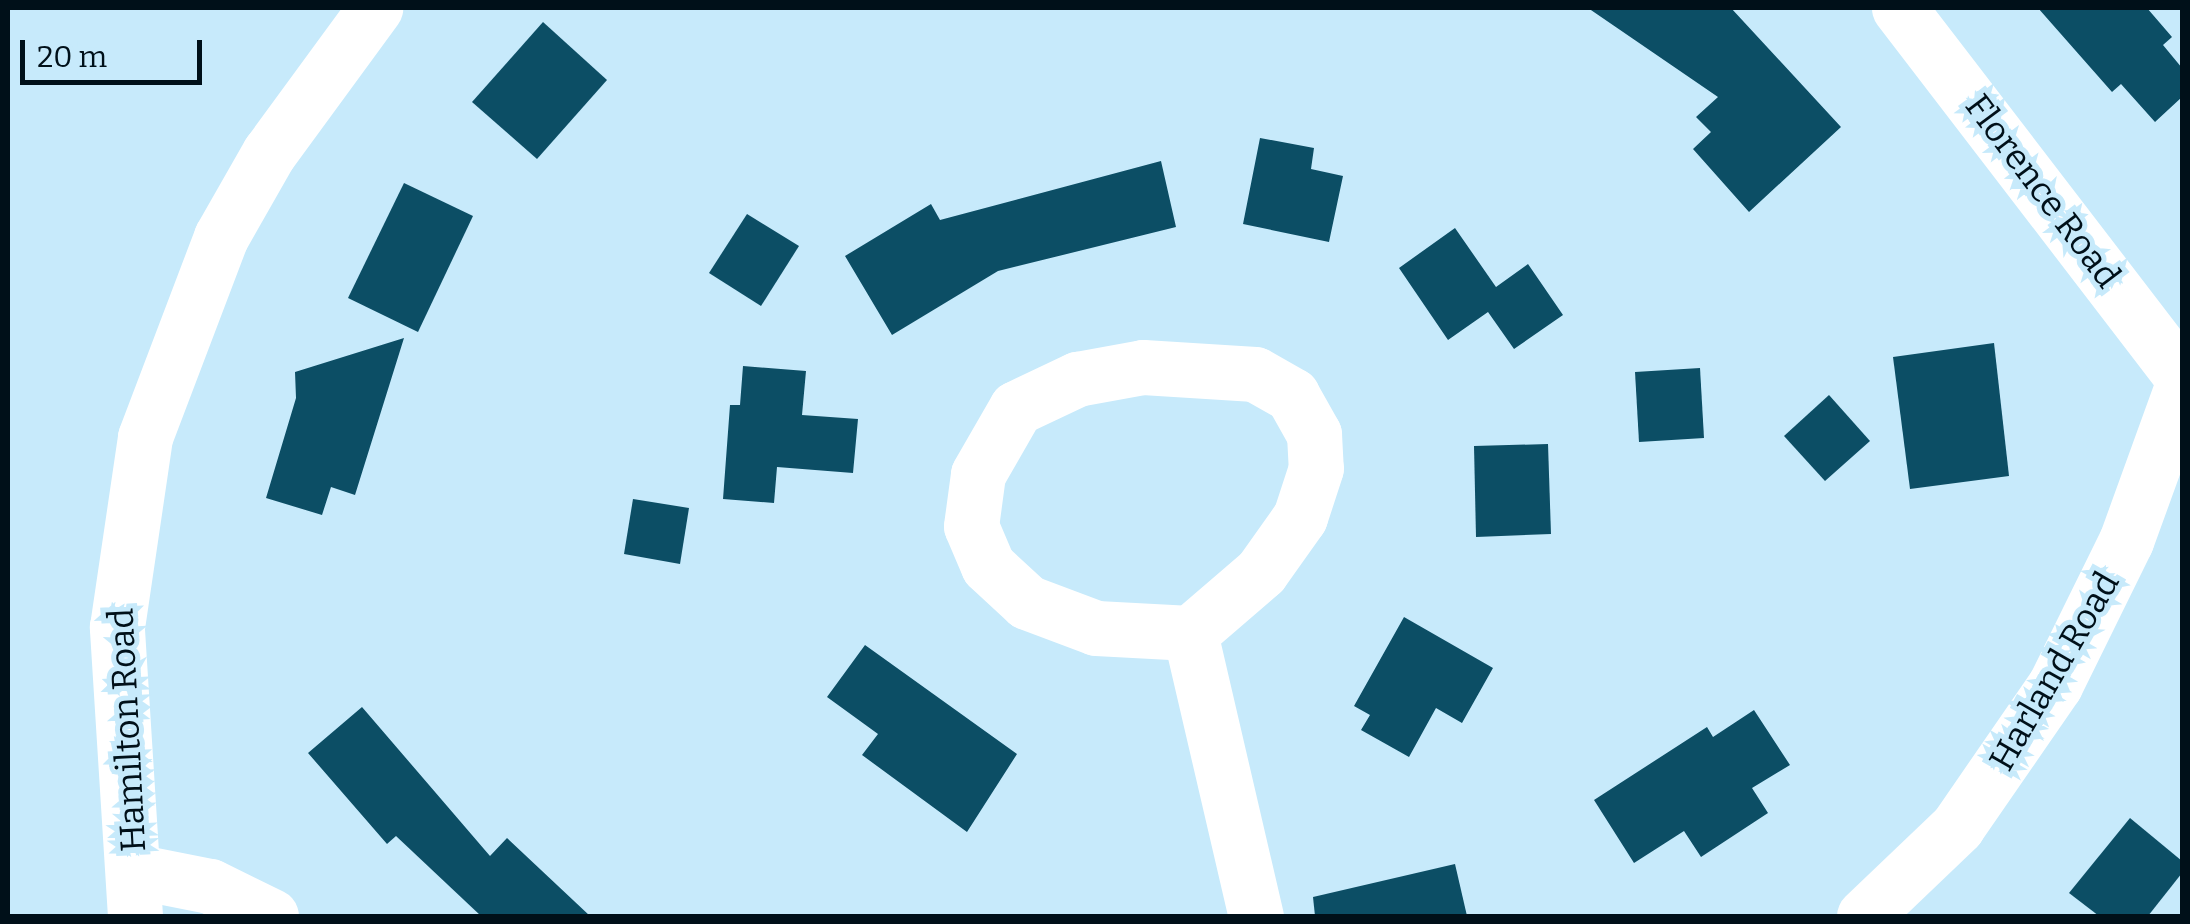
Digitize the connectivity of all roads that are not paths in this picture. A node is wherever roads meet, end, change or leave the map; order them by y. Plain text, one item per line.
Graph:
1 (375, 8) edge
2 (1899, 8) edge
3 (2182, 377) edge
4 (2182, 386) edge
5 (1190, 633) junction
6 (135, 894) edge
7 (272, 916) edge
8 (1256, 916) edge
9 (1864, 916) edge

1 - 6 street, Hamilton Road
2 - 3 street, Florence Road
4 - 9 street, Harland Road
5 - 5 street
5 - 8 street
6 - 7 street

